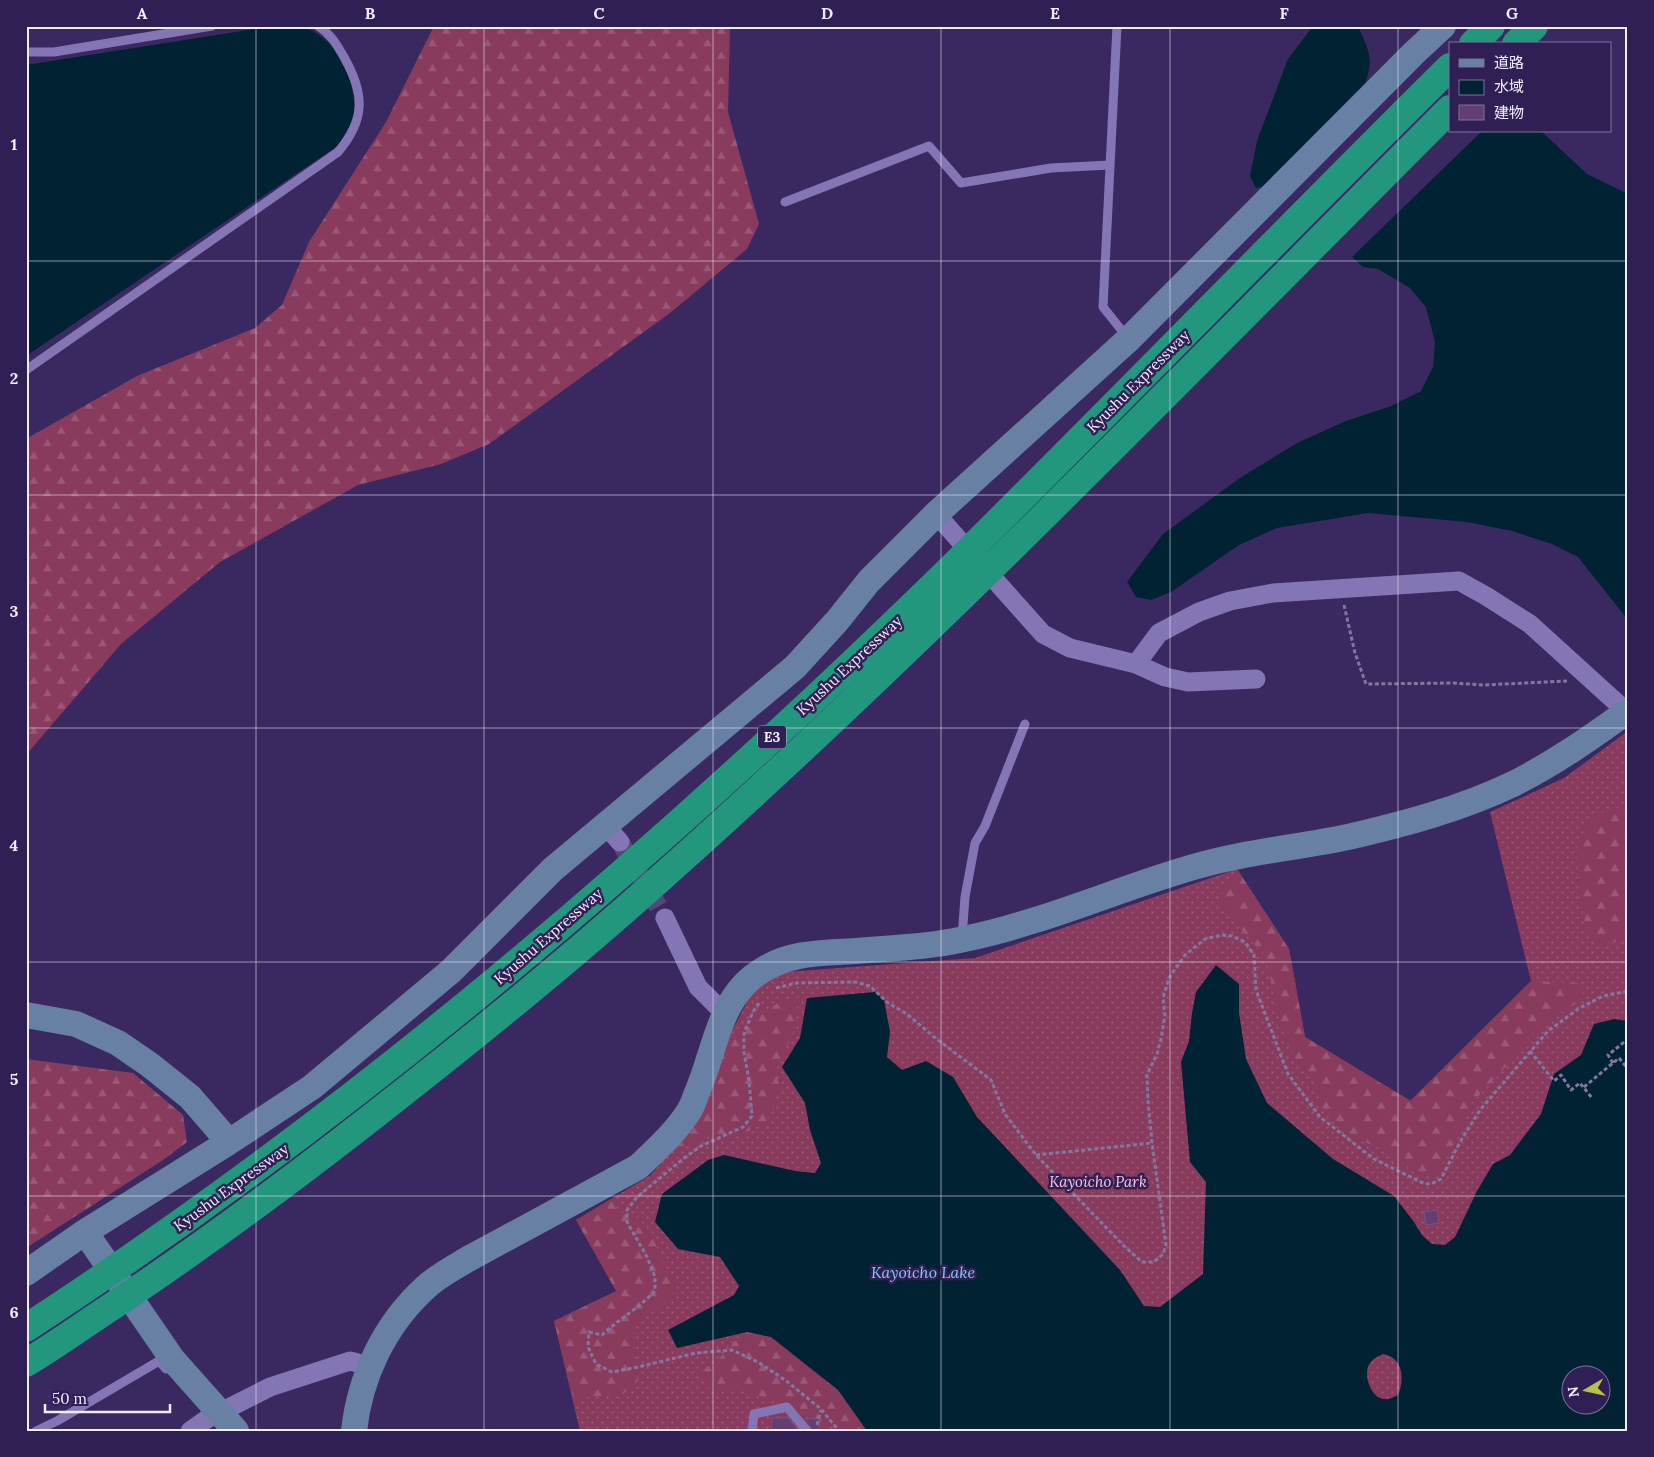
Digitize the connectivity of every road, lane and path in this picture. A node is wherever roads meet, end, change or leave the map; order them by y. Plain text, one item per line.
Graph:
1 (212, 26) edge
2 (318, 26) edge
3 (1117, 26) edge
4 (1443, 26) edge
5 (1491, 26) edge
6 (1534, 26) edge
7 (1475, 42) edge
8 (1518, 42) edge
9 (26, 52) edge
10 (1449, 68) edge
11 (1449, 111) edge
12 (1110, 165) junction
13 (785, 202) dead end
14 (1129, 340) junction
15 (26, 370) edge
16 (938, 516) junction
17 (1340, 590) junction
18 (1136, 664) junction
19 (1588, 677) junction
20 (1256, 678) dead end
21 (1627, 712) edge
22 (1025, 724) dead end
23 (665, 918) tunnel mouth
24 (962, 940) junction
25 (772, 989) dead end
26 (1628, 991) edge
27 (762, 997) dead end
28 (724, 1013) junction
29 (26, 1015) edge
30 (1628, 1039) edge
31 (1530, 1051) junction
32 (1614, 1063) junction
33 (1628, 1069) edge
34 (1584, 1087) junction
35 (1592, 1098) dead end
36 (229, 1142) junction
37 (1152, 1143) junction
38 (1036, 1155) junction
39 (88, 1236) junction
40 (26, 1273) edge
41 (26, 1328) edge
42 (26, 1363) edge
43 (369, 1366) junction
44 (171, 1376) dead end
45 (821, 1409) junction
46 (216, 1419) edge
47 (36, 1431) edge
48 (190, 1431) edge
49 (354, 1431) edge
50 (752, 1431) edge
51 (807, 1431) edge
52 (815, 1431) edge
53 (839, 1431) edge

1 - 9 lane
2 - 15 lane
3 - 12 lane
4 - 14 street
5 - 7 highway
6 - 8 highway
10 - 41 highway, Kyushu Expressway / E3
11 - 42 highway, Kyushu Expressway / E3
12 - 13 lane
12 - 14 lane
14 - 16 street
16 - 18 street
16 - 36 street
17 - 18 street
17 - 19 street
17 - 19 path
18 - 20 street
19 - 21 street
21 - 24 street
22 - 24 lane
23 - 28 street
24 - 28 street
25 - 38 path
26 - 31 path
27 - 45 path
28 - 43 street
29 - 36 street
30 - 32 path
31 - 34 path
31 - 37 path
32 - 33 path
32 - 34 path
34 - 35 path
36 - 39 street
37 - 38 path
37 - 38 path
39 - 40 street
39 - 46 street
43 - 46 street
43 - 49 street
44 - 47 lane
45 - 52 path
45 - 53 path
46 - 48 street
50 - 51 lane

